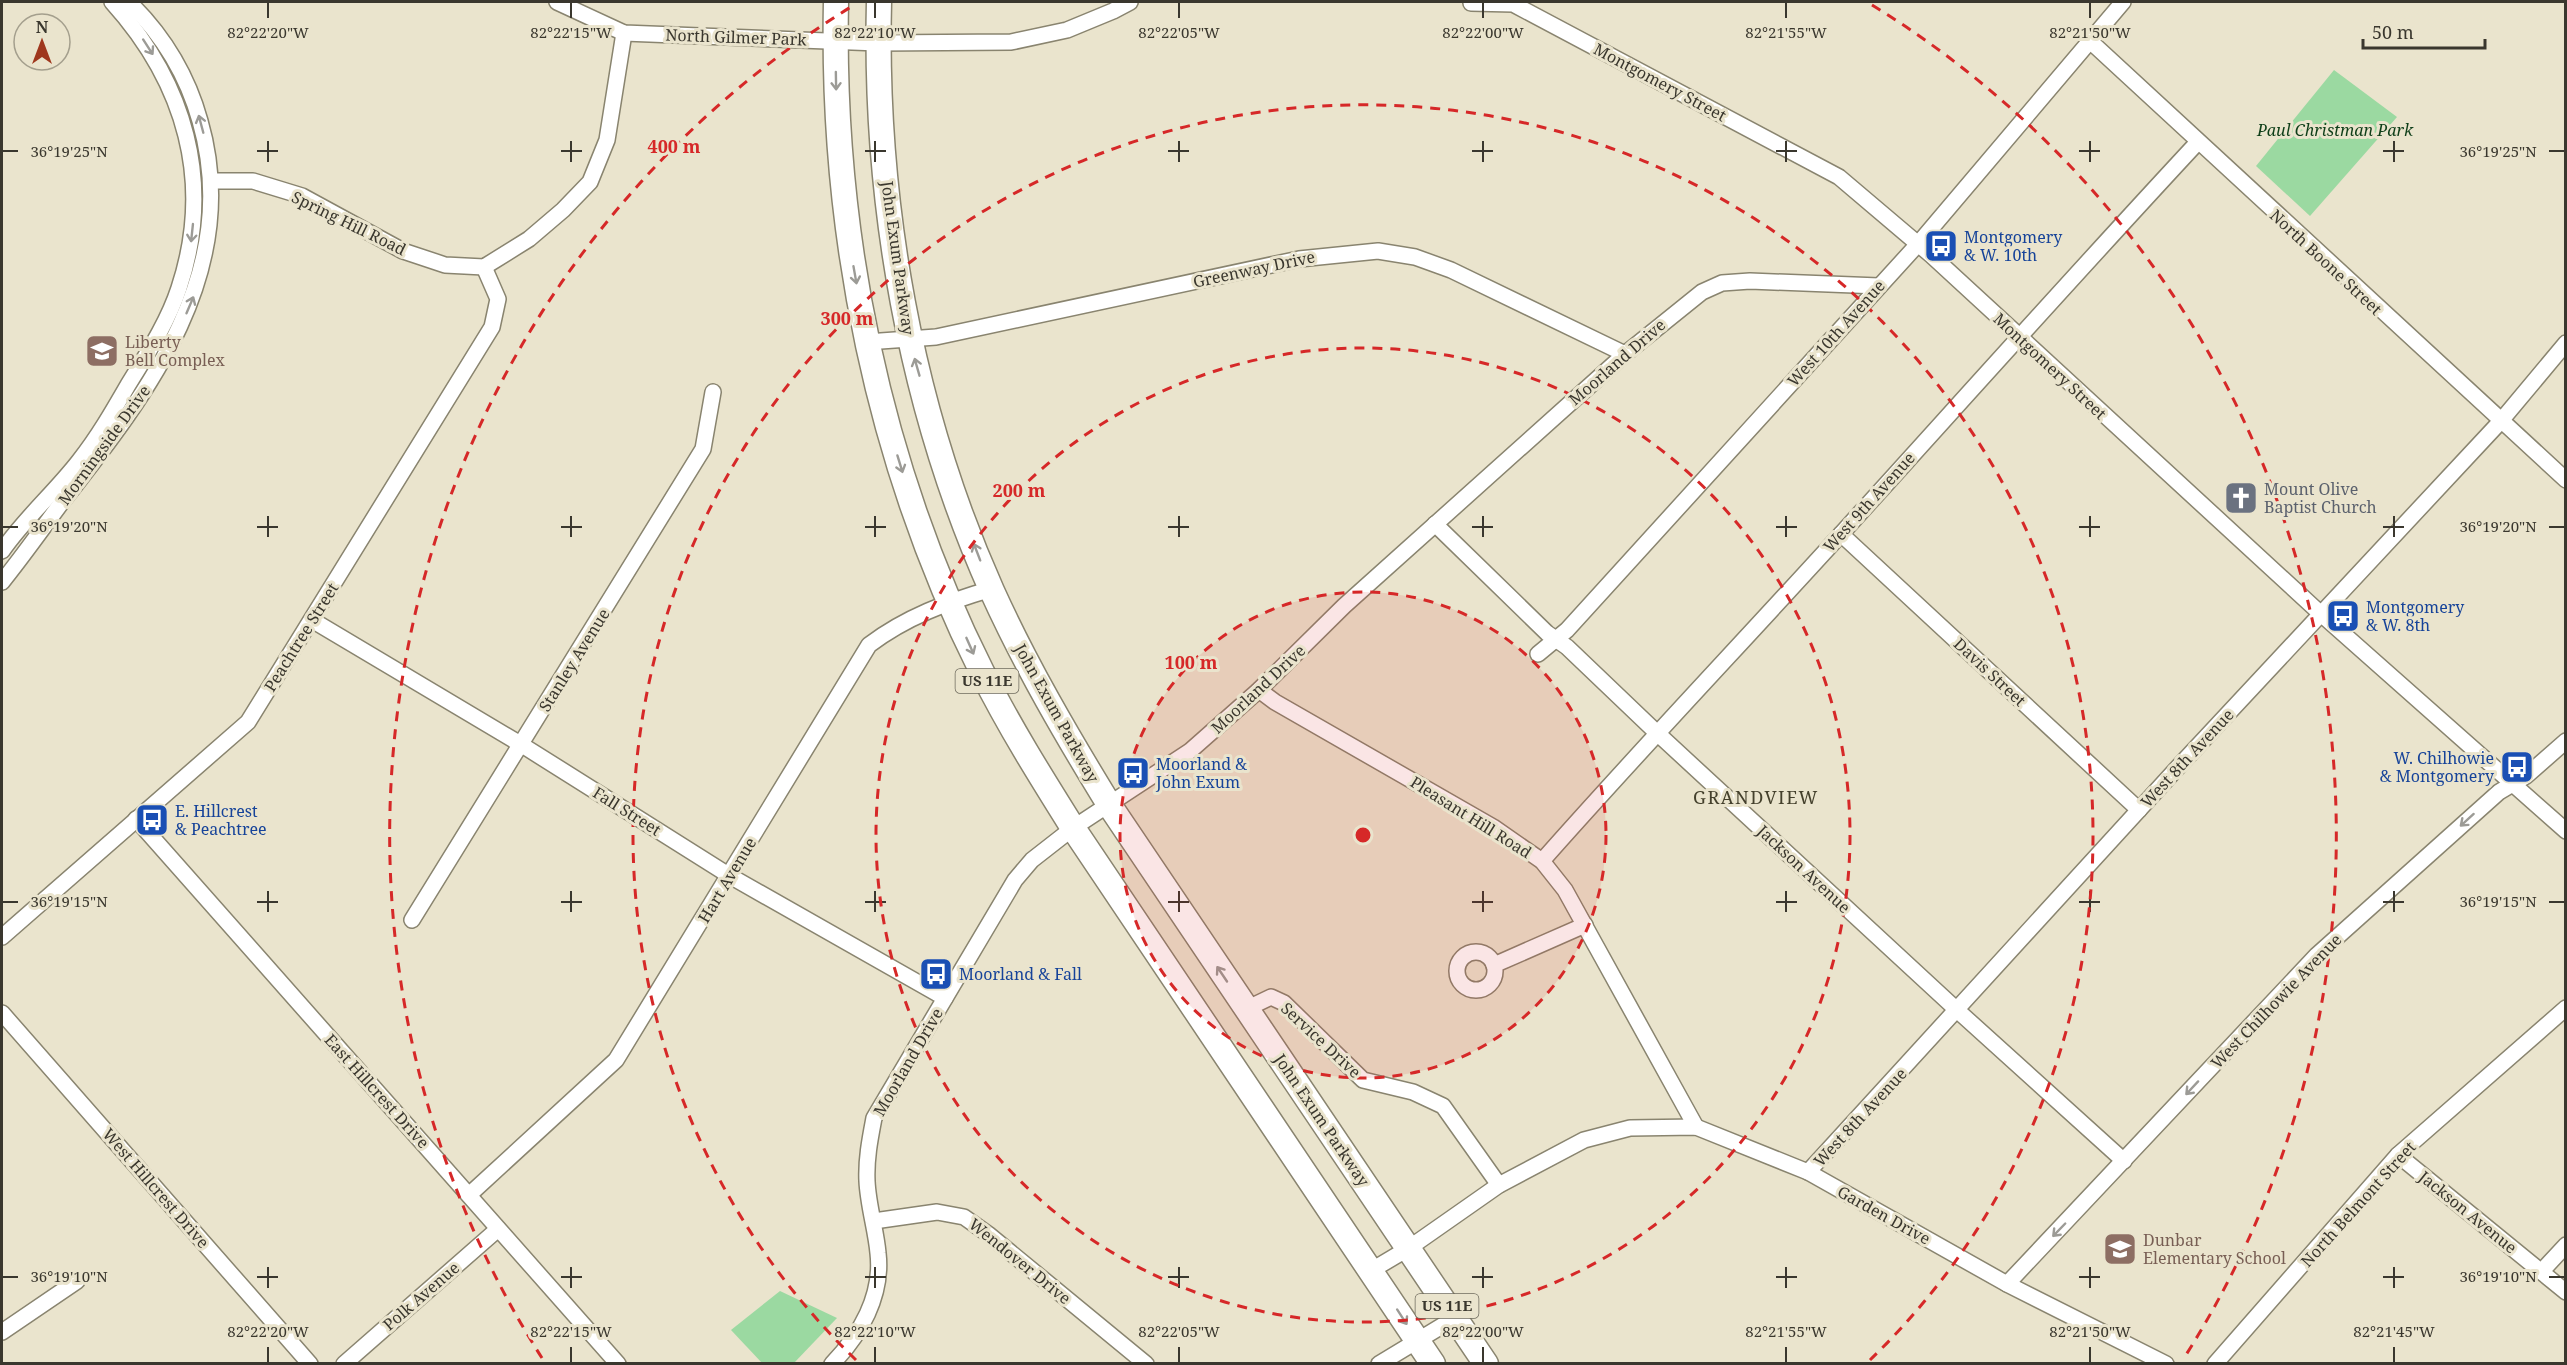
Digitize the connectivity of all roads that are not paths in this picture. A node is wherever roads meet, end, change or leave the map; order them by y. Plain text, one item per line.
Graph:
1 (112, 2) edge
2 (129, 2) edge
3 (557, 2) edge
4 (836, 2) edge
5 (879, 2) edge
6 (1130, 2) edge
7 (2123, 2) edge
8 (1471, 3) dead end
9 (624, 33) junction
10 (835, 40) junction
11 (2090, 41) junction
12 (878, 43) junction
13 (2197, 142) junction
14 (211, 181) junction
15 (1918, 244) junction
16 (484, 267) junction
17 (1880, 286) junction
18 (2018, 336) junction
19 (909, 339) junction
20 (867, 342) junction
21 (2565, 343) edge
22 (1625, 354) junction
23 (713, 392) dead end
24 (2500, 422) junction
25 (2565, 480) edge
26 (1435, 524) junction
27 (1841, 534) junction
28 (2, 551) edge
29 (2, 582) edge
30 (991, 589) junction
31 (951, 601) junction
32 (2321, 614) junction
33 (312, 620) junction
34 (1556, 639) junction
35 (1538, 654) dead end
36 (1259, 690) junction
37 (1656, 732) junction
38 (2565, 741) edge
39 (522, 745) junction
40 (2513, 784) junction
41 (1110, 806) junction
42 (2139, 810) junction
43 (136, 819) junction
44 (1073, 828) junction
45 (2565, 831) edge
46 (1542, 861) junction
47 (730, 876) junction
48 (412, 920) dead end
49 (1585, 925) junction
50 (2, 937) edge
51 (1494, 965) dead end
52 (945, 998) junction
53 (2565, 1008) edge
54 (1246, 1009) junction
55 (1958, 1011) junction
56 (2, 1013) edge
57 (1696, 1127) junction
58 (2398, 1155) junction
59 (2124, 1161) junction
60 (1808, 1172) junction
61 (1499, 1185) junction
62 (469, 1195) junction
63 (874, 1221) junction
64 (498, 1229) junction
65 (2565, 1245) edge
66 (1408, 1248) junction
67 (1372, 1270) junction
68 (2541, 1272) junction
69 (77, 1281) dead end
70 (2007, 1284) junction
71 (2565, 1292) edge
72 (1455, 1318) junction
73 (2, 1332) edge
74 (1419, 1341) junction
75 (310, 1364) edge
76 (344, 1364) edge
77 (618, 1364) edge
78 (832, 1364) edge
79 (1146, 1364) edge
80 (1379, 1364) edge
81 (1433, 1364) edge
82 (1486, 1364) edge
83 (2166, 1364) edge
84 (2216, 1364) edge

1 -> 28 street, Morningside Drive
14 -> 2 street, Morningside Drive
3 - 9 street, North Gilmer Park
4 - 10 main road, US 11E
5 - 12 main road, John Exum Parkway / US 11E
6 - 12 street, North Gilmer Park
7 - 11 street, West 10th Avenue
8 - 15 street, Montgomery Street
9 - 10 street, North Gilmer Park
9 - 16 street
10 - 12 street, North Gilmer Park
10 -> 20 main road, US 11E
11 - 13 street, North Boone Street
11 - 15 street, West 10th Avenue
12 - 19 main road, John Exum Parkway / US 11E
13 - 18 street, West 9th Avenue
13 - 24 street, North Boone Street
14 - 16 street, Spring Hill Road
29 -> 14 street, Morningside Drive
15 - 17 street, West 10th Avenue
15 - 18 street, Montgomery Street
16 - 33 street, Peachtree Street
17 - 22 street, Moorland Drive
17 - 34 street, West 10th Avenue
18 - 27 street, West 9th Avenue
18 - 32 street, Montgomery Street
19 - 20 street, Greenway Drive
19 - 22 street, Greenway Drive
30 -> 19 main road, John Exum Parkway / US 11E
20 -> 31 main road, US 11E
21 - 24 street, West 8th Avenue
22 - 26 street, Moorland Drive
23 - 39 street, Stanley Avenue
24 - 25 street, North Boone Street
24 - 32 street, West 8th Avenue
26 - 34 street, Jackson Avenue
26 - 36 street, Moorland Drive
27 - 37 street, West 9th Avenue
27 - 42 street, Davis Street
30 - 31 street, Hart Avenue
30 - 41 main road, John Exum Parkway / US 11E
31 -> 44 main road, US 11E
31 - 47 street, Hart Avenue
32 - 40 street, Montgomery Street
32 - 42 street, West 8th Avenue
33 - 39 street, Fall Street
33 - 43 street, Peachtree Street
34 - 35 street, West 10th Avenue
34 - 37 street, Jackson Avenue
36 - 41 street, Moorland Drive
36 - 46 street, Pleasant Hill Road
37 - 46 street, West 9th Avenue
37 - 55 street, Jackson Avenue
38 - 40 street, West Chilhowie Avenue
39 - 47 street, Fall Street
39 - 48 street, Stanley Avenue
40 - 45 street, Montgomery Street
40 -> 59 street, West Chilhowie Avenue
41 - 44 street, Moorland Drive
54 -> 41 main road, John Exum Parkway / US 11E
42 - 55 street, West 8th Avenue
43 - 50 street, Peachtree Street
43 - 62 street, East Hillcrest Drive
44 - 52 street, Moorland Drive
44 - 67 main road, US 11E
46 - 49 street, Pleasant Hill Road
47 - 52 street, Fall Street
47 - 62 street, Hart Avenue
49 - 51 street
49 - 57 street, Pleasant Hill Road
52 - 63 street, Moorland Drive
53 - 58 street, North Belmont Street
54 - 61 street, Service Drive
54 - 66 main road, John Exum Parkway / US 11E
55 - 59 street, Jackson Avenue
55 - 60 street, West 8th Avenue
56 - 75 street, West Hillcrest Drive
57 - 60 street, Garden Drive
57 - 61 street, Garden Drive
58 - 68 street, Jackson Avenue
58 - 84 street, North Belmont Street
59 -> 70 street, West Chilhowie Avenue
60 - 70 street, Garden Drive
61 - 66 street, Garden Drive
62 - 64 street, East Hillcrest Drive
63 - 78 street, Moorland Drive
63 - 79 street, Wendover Drive
64 - 76 street, Polk Avenue
64 - 77 street, East Hillcrest Drive
65 - 68 street
66 - 67 street, Garden Drive
66 - 72 main road, John Exum Parkway / US 11E
67 -> 74 main road, US 11E
68 - 71 street, Jackson Avenue
69 - 73 street
70 - 83 street, Garden Drive
72 - 74 street
72 - 82 main road, John Exum Parkway / US 11E
74 - 80 street
74 - 81 main road, US 11E

